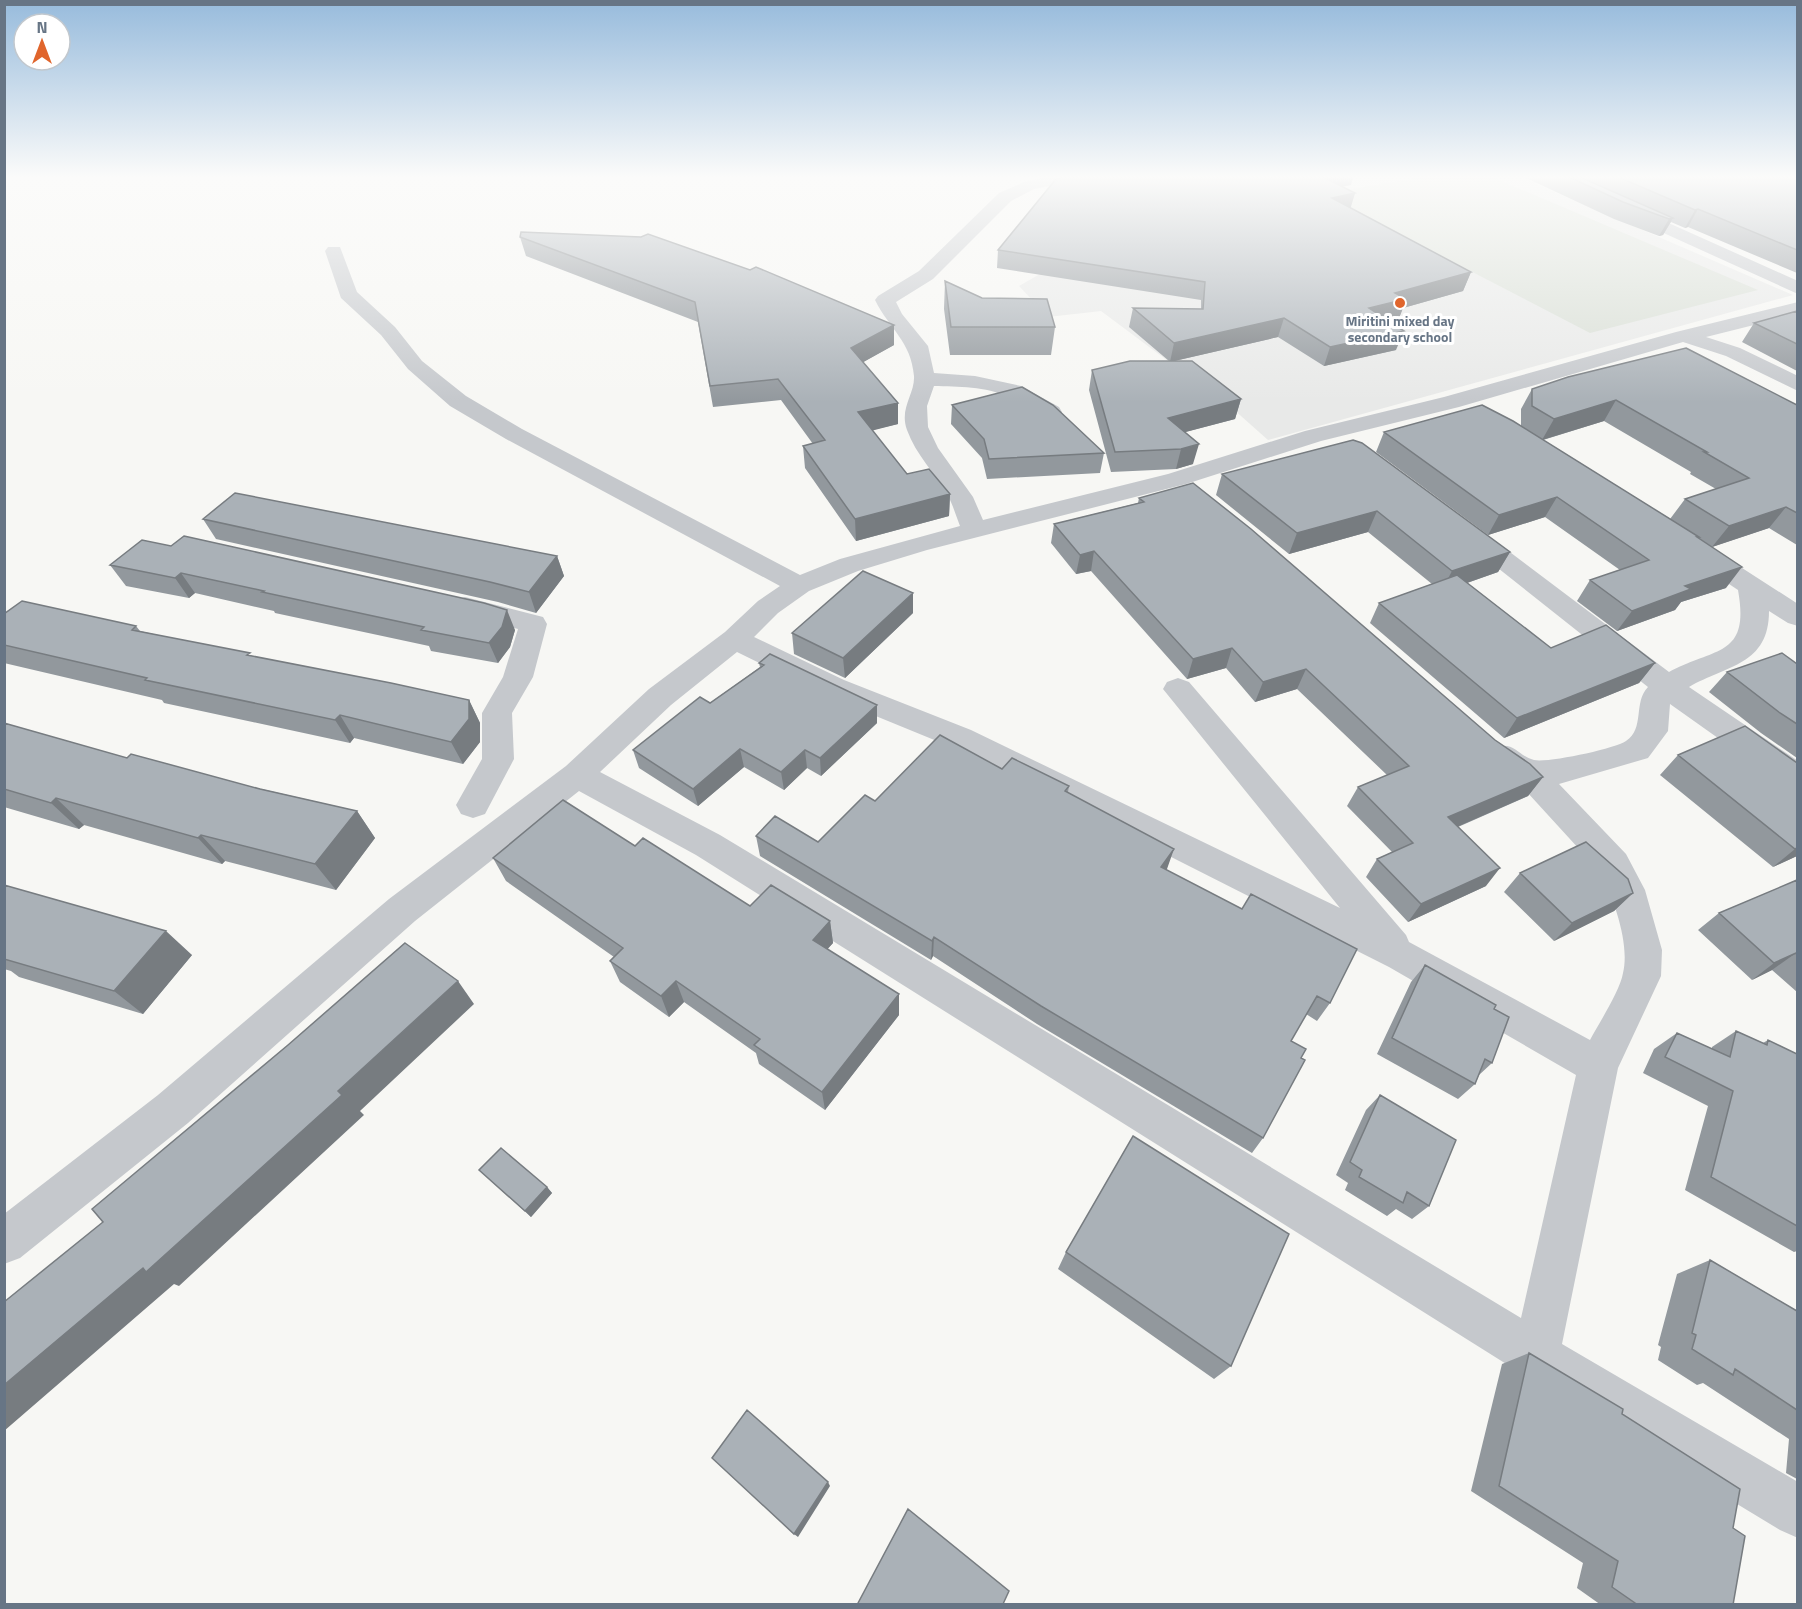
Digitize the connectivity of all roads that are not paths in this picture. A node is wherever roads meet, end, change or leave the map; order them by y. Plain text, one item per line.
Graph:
1 (334, 252) edge
2 (949, 252) edge
3 (1718, 252) edge
4 (1797, 288) edge
5 (1792, 312) edge
6 (1683, 336) junction
7 (925, 379) junction
8 (1797, 385) edge
9 (1451, 402) junction
10 (1060, 418) edge
11 (1481, 418) edge
12 (1313, 436) junction
13 (1353, 452) edge
14 (1451, 521) edge
15 (975, 530) junction
16 (1676, 538) edge
17 (799, 585) junction
18 (1751, 585) junction
19 (441, 600) edge
20 (1797, 617) edge
21 (735, 639) junction
22 (1669, 688) junction
23 (1178, 689) dead end
24 (1476, 735) edge
25 (1528, 772) junction
26 (577, 775) junction
27 (1797, 778) edge
28 (473, 805) dead end
29 (1402, 956) junction
30 (1598, 1066) junction
31 (4, 1242) edge
32 (1536, 1355) junction
33 (1797, 1512) edge

1 - 17 street
2 - 7 street
3 - 4 street
5 - 6 street
6 - 8 street
6 - 9 street
7 - 10 street
7 - 15 street
9 - 11 street
9 - 12 street
12 - 13 street
12 - 15 street
14 - 22 street
15 - 17 street
16 - 18 street
17 - 21 street
18 - 20 street
18 - 22 street
19 - 28 street
21 - 26 street
21 - 29 street
22 - 25 street
22 - 27 street
23 - 29 street
24 - 25 street
25 - 30 street
26 - 31 street
26 - 32 street
29 - 30 street
30 - 32 street
32 - 33 street

